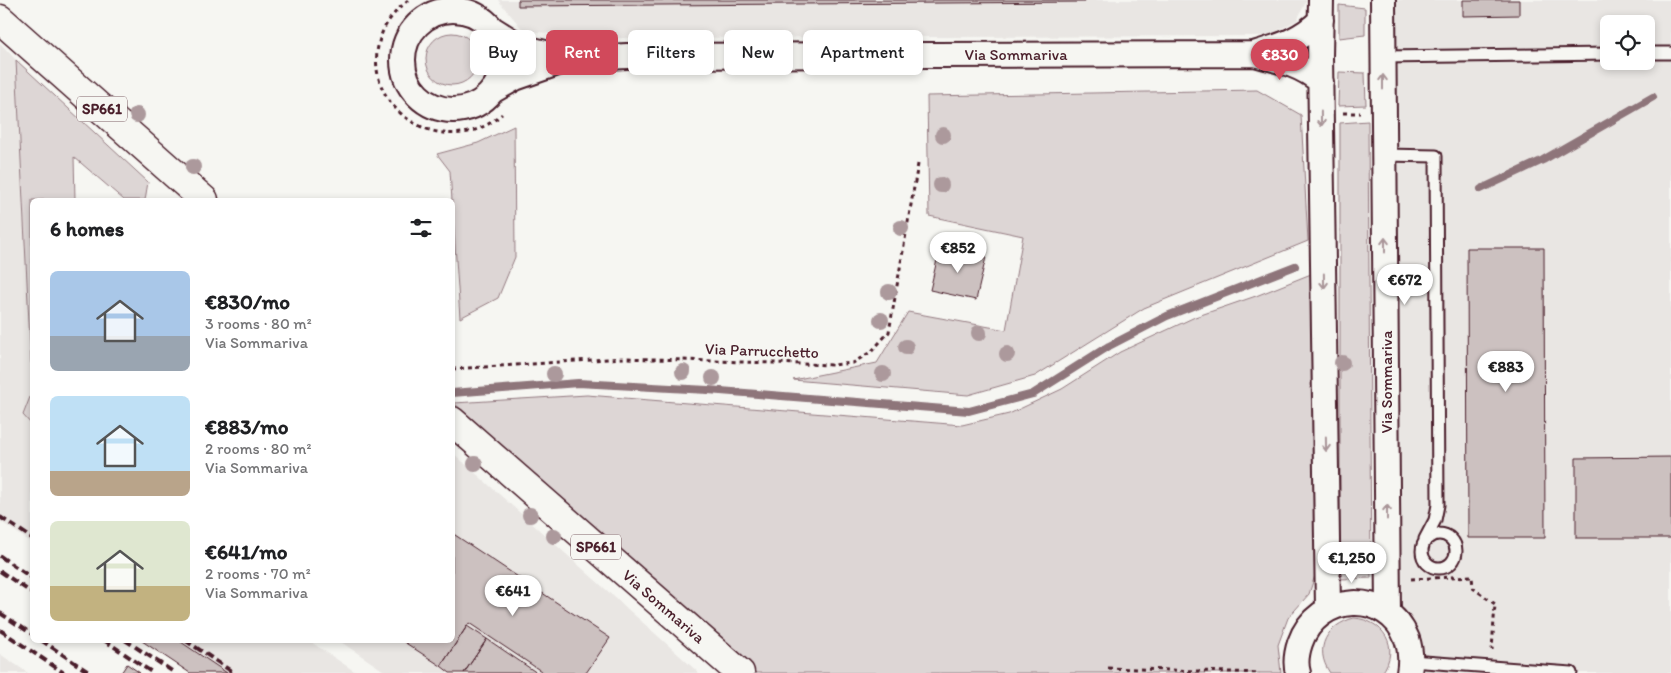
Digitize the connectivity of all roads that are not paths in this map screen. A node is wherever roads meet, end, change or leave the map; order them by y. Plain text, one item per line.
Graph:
1 (437, 0) edge
2 (1383, 0) edge
3 (1321, 10) edge
4 (482, 16) edge
5 (0, 19) edge
6 (420, 21) junction
7 (1671, 52) edge
8 (546, 53) edge
9 (1655, 53) edge
10 (1254, 54) junction
11 (1600, 54) edge
12 (618, 56) edge
13 (1383, 56) junction
14 (546, 67) edge
15 (1321, 82) junction
16 (492, 91) junction
17 (1384, 155) junction
18 (202, 198) edge
19 (455, 424) edge
20 (1438, 505) junction
21 (1448, 537) junction
22 (1426, 539) junction
23 (1328, 608) junction
24 (1388, 613) junction
25 (1410, 667) edge
26 (740, 673) edge
27 (1298, 673) edge
28 (1571, 673) edge

1 - 6 street
2 - 13 street, Via Sommariva
3 - 10 street, Via Sommariva
3 - 15 street, Via Sommariva
4 - 6 street
4 - 8 street, Via Sommariva
4 - 16 street
5 - 18 main road, SP661
6 - 16 street
7 - 9 lane
10 - 12 street, Via Sommariva
10 - 15 street, Via Sommariva
11 - 13 lane
17 -> 13 street, Via Sommariva
14 - 16 street, Via Sommariva
15 -> 23 street, Via Sommariva
17 - 20 lane
24 -> 17 street, Via Sommariva
19 - 26 main road, Via Sommariva / SP661
20 - 21 lane
20 - 22 lane
21 - 22 lane
21 - 22 lane
23 - 24 street
23 - 27 street
24 - 25 street
25 - 28 lane

